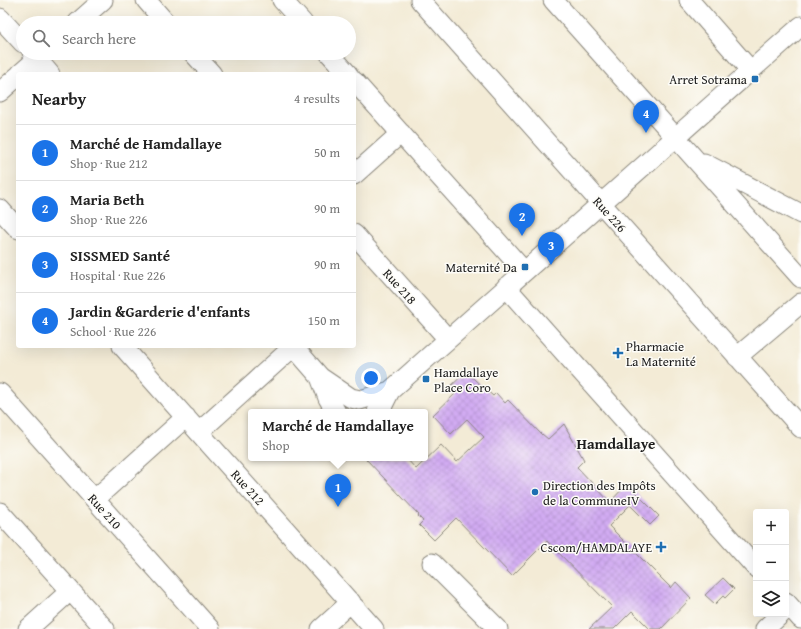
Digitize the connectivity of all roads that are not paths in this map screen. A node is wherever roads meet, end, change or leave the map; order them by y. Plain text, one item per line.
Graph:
1 (103, 0) edge
2 (146, 0) edge
3 (282, 0) edge
4 (420, 0) edge
5 (553, 0) edge
6 (688, 0) edge
7 (85, 16) edge
8 (160, 16) edge
9 (297, 16) edge
10 (0, 18) edge
11 (801, 26) edge
12 (16, 35) edge
13 (33, 60) edge
14 (40, 60) edge
15 (199, 60) edge
16 (335, 60) edge
17 (751, 71) junction
18 (22, 72) edge
19 (49, 72) edge
20 (210, 72) edge
21 (346, 72) edge
22 (16, 78) edge
23 (356, 83) edge
24 (0, 92) edge
25 (401, 133) junction
26 (676, 137) junction
27 (692, 156) junction
28 (356, 173) edge
29 (601, 203) junction
30 (0, 209) edge
31 (801, 214) edge
32 (16, 227) edge
33 (356, 236) edge
34 (524, 271) junction
35 (801, 278) edge
36 (506, 287) junction
37 (801, 303) edge
38 (447, 338) junction
39 (124, 348) edge
40 (291, 348) edge
41 (295, 348) edge
42 (737, 357) junction
43 (320, 377) junction
44 (390, 390) junction
45 (0, 393) edge
46 (334, 409) edge
47 (380, 409) edge
48 (186, 417) junction
49 (801, 428) edge
50 (199, 432) junction
51 (95, 499) junction
52 (0, 512) edge
53 (432, 563) dead end
54 (753, 565) edge
55 (70, 591) junction
56 (350, 602) junction
57 (792, 611) edge
58 (28, 629) edge
59 (105, 629) edge
60 (210, 629) edge
61 (321, 629) edge
62 (374, 629) edge
63 (498, 629) edge
64 (765, 629) edge

1 - 7 street
2 - 8 street
3 - 9 street
4 - 29 street, Rue 226
5 - 26 street
6 - 17 street
10 - 12 street
11 - 17 street
13 - 18 street
14 - 19 street
15 - 20 street
16 - 21 street
17 - 26 street
22 - 24 street
23 - 25 street
25 - 28 street
25 - 34 street
26 - 27 street
26 - 29 street
27 - 31 street
27 - 35 street
29 - 34 street
29 - 42 street, Rue 226
30 - 32 street
33 - 38 street, Rue 218
34 - 36 street
36 - 38 street
36 - 54 street
37 - 42 street
38 - 44 street
39 - 48 street, Rue 212
40 - 50 street
41 - 43 street
42 - 49 street, Rue 226
43 - 44 street
43 - 46 street
44 - 47 street
45 - 51 street, Rue 210
48 - 50 street, Rue 212
48 - 51 street
50 - 56 street, Rue 212
51 - 60 street, Rue 210
52 - 55 street
53 - 63 street
55 - 58 street
55 - 59 street
56 - 61 street
56 - 62 street, Rue 212
57 - 64 street

